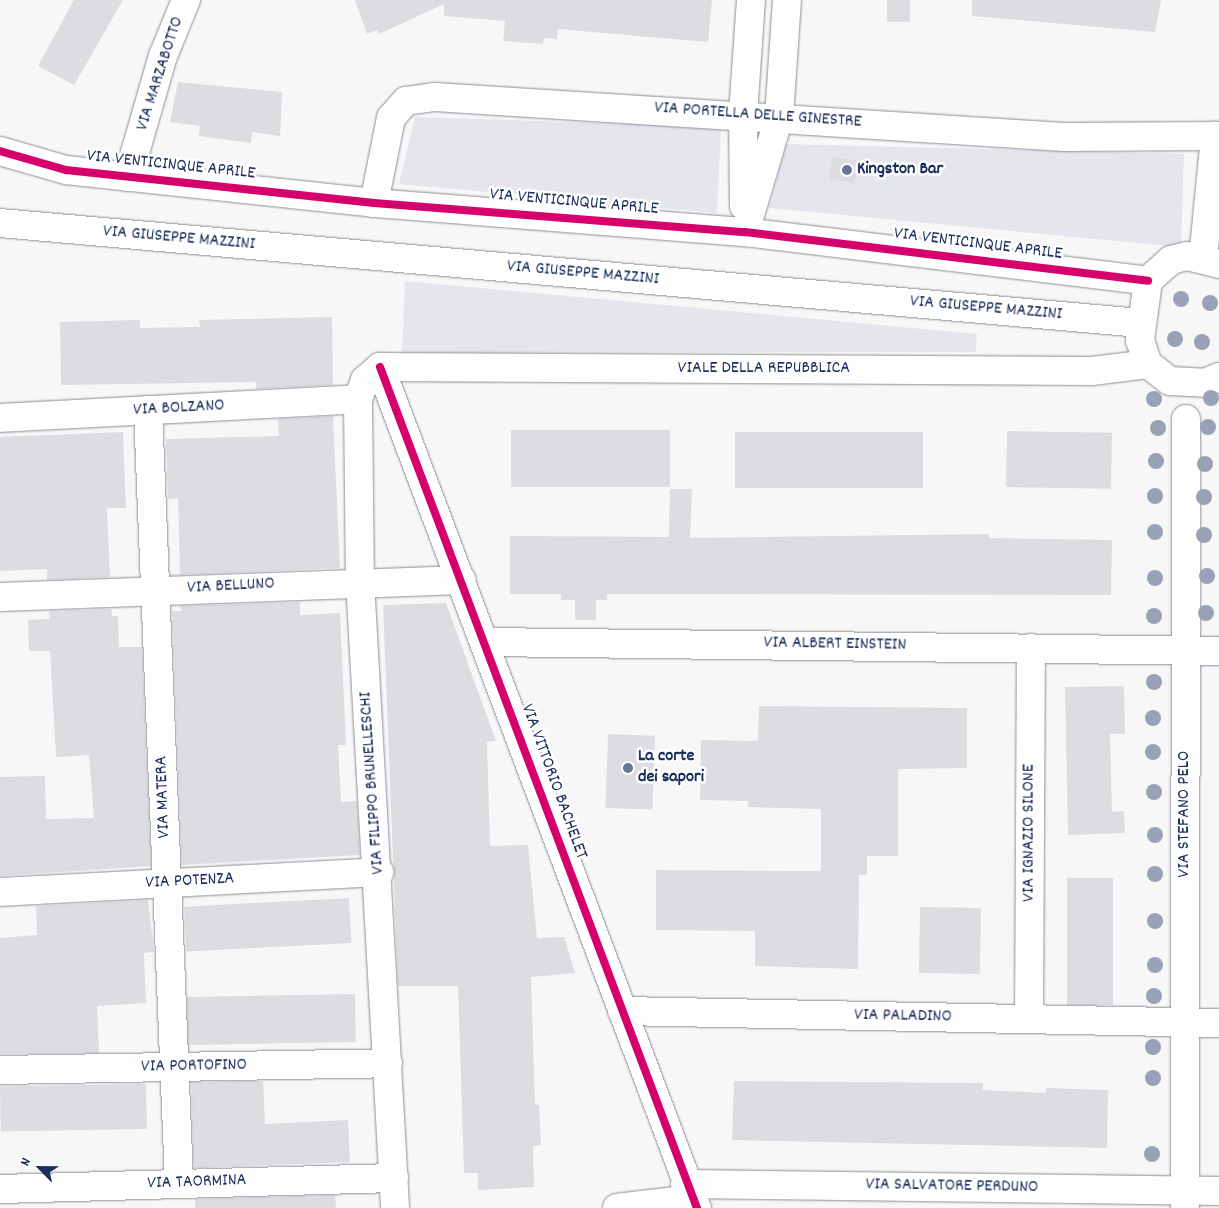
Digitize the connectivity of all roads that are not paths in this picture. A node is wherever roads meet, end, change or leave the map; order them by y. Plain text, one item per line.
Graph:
1 (186, 0) edge
2 (751, 0) edge
3 (787, 0) edge
4 (743, 114) junction
5 (779, 117) junction
6 (1217, 136) edge
7 (0, 151) edge
8 (128, 177) junction
9 (374, 202) junction
10 (8, 220) edge
11 (745, 232) junction
12 (1211, 261) edge
13 (1148, 282) junction
14 (1140, 323) junction
15 (1148, 364) junction
16 (380, 367) junction
17 (1212, 380) edge
18 (1170, 381) junction
19 (358, 399) junction
20 (148, 410) junction
21 (0, 418) edge
22 (1186, 420) junction
23 (462, 580) junction
24 (360, 581) junction
25 (155, 590) junction
26 (0, 597) edge
27 (485, 642) junction
28 (1031, 648) junction
29 (1186, 651) junction
30 (1219, 651) edge
31 (379, 872) junction
32 (167, 883) junction
33 (0, 892) edge
34 (622, 1012) junction
35 (1029, 1019) junction
36 (1185, 1022) junction
37 (1219, 1023) edge
38 (388, 1063) junction
39 (176, 1068) junction
40 (0, 1070) edge
41 (394, 1178) junction
42 (178, 1183) junction
43 (0, 1189) edge
44 (1219, 1191) edge
45 (691, 1197) edge
46 (1185, 1199) edge
47 (395, 1208) edge
48 (617, 1208) edge

1 - 8 street, VIA MARZABOTTO
2 - 4 street
3 - 5 street
4 - 5 street, VIA PORTELLA DELLE GINESTRE
4 - 9 street, VIA PORTELLA DELLE GINESTRE
4 - 11 street
5 - 6 street, VIA PORTELLA DELLE GINESTRE
5 - 11 street
6 - 12 street
7 - 8 street, VIA VENTICINQUE APRILE
8 - 9 street, VIA VENTICINQUE APRILE
9 - 11 street, VIA VENTICINQUE APRILE
10 - 14 street, VIA GIUSEPPE MAZZINI
11 - 13 street, VIA VENTICINQUE APRILE
12 - 13 street
13 - 14 street
14 - 15 street
15 - 16 street, VIALE DELLA REPUBBLICA
15 - 18 street
16 - 19 street, VIA FILIPPO BRUNELLESCHI
16 - 23 street, VIA VITTORIO BACHELET
17 - 18 street
17 - 22 street, VIA STEFANO PELO
18 - 22 street, VIA STEFANO PELO
19 - 20 street, VIA BOLZANO
19 - 24 street, VIA FILIPPO BRUNELLESCHI
20 - 21 street, VIA BOLZANO
20 - 25 street, VIA MATERA
22 - 29 street, VIA STEFANO PELO
23 - 24 street, VIA BELLUNO
23 - 27 street, VIA VITTORIO BACHELET
24 - 25 street, VIA BELLUNO
24 - 31 street, VIA FILIPPO BRUNELLESCHI
25 - 26 street, VIA BELLUNO
25 - 32 street, VIA MATERA
27 - 28 street, VIA ALBERT EINSTEIN
27 - 34 street, VIA VITTORIO BACHELET
28 - 29 street, VIA ALBERT EINSTEIN
28 - 35 street, VIA IGNAZIO SILONE
29 - 30 street, VIA ALBERT EINSTEIN
29 - 36 street, VIA STEFANO PELO
31 - 32 street, VIA POTENZA
31 - 38 street, VIA FILIPPO BRUNELLESCHI
32 - 33 street, VIA POTENZA
32 - 39 street, VIA MATERA
34 - 35 street, VIA PALADINO
34 - 45 street, VIA VITTORIO BACHELET
35 - 36 street, VIA PALADINO
36 - 37 street, VIA PALADINO
36 - 46 street, VIA STEFANO PELO
38 - 39 street, VIA PORTOFINO
38 - 41 street, VIA FILIPPO BRUNELLESCHI
39 - 40 street, VIA PORTOFINO
39 - 42 street, VIA MATERA
41 - 42 street, VIA TAORMINA
41 - 47 street, VIA FILIPPO BRUNELLESCHI
42 - 43 street, VIA TAORMINA
44 - 46 street, VIA SALVATORE PERDUNO
45 - 46 street, VIA SALVATORE PERDUNO
45 - 48 street

